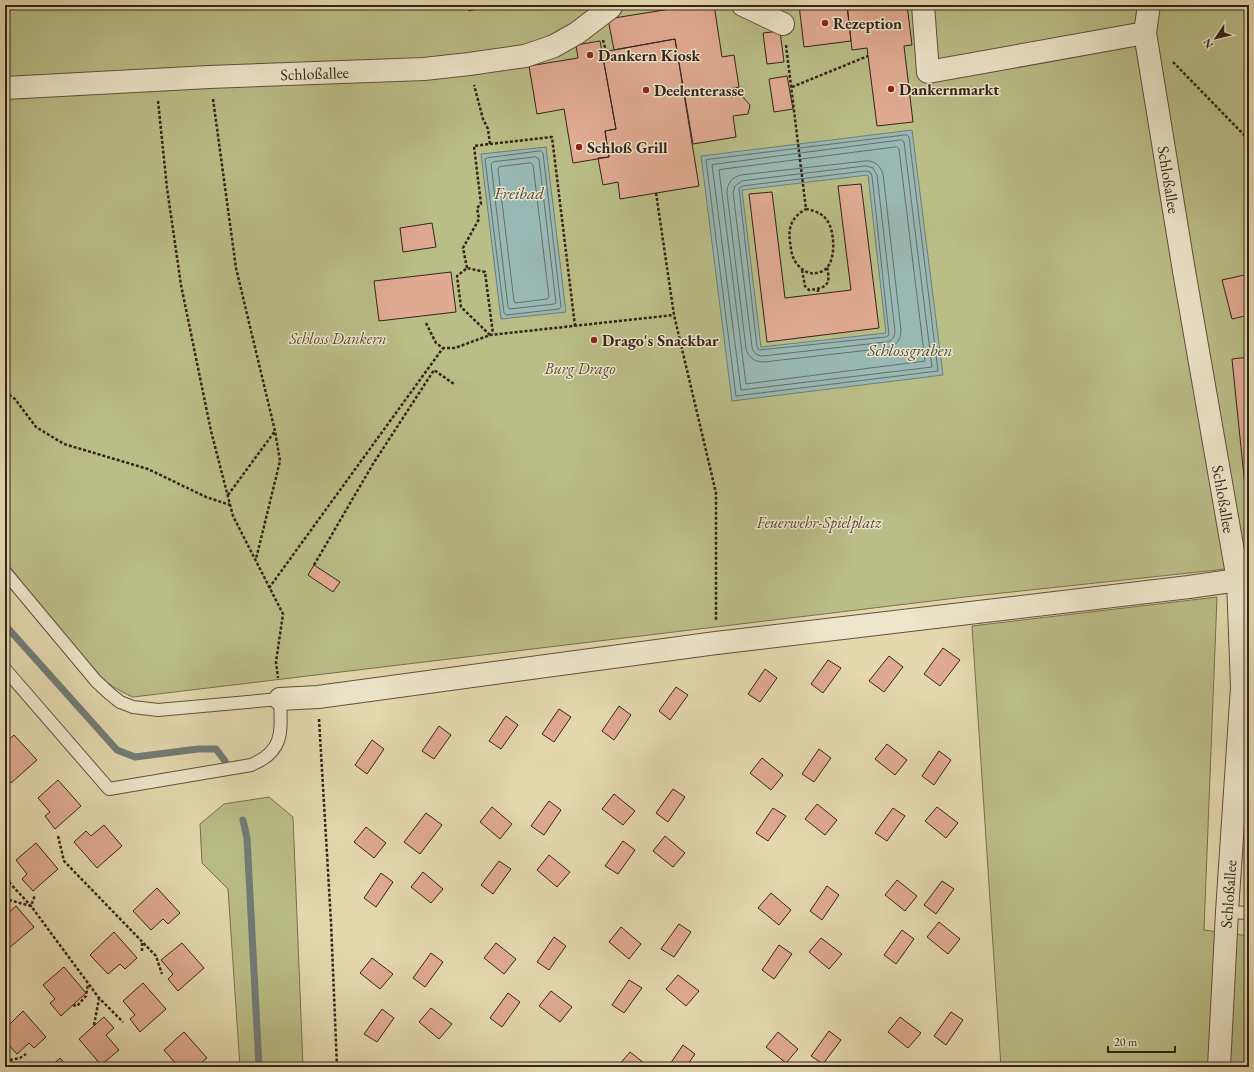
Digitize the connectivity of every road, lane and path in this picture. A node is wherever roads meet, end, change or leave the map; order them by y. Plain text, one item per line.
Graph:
1 (743, 5) edge
2 (922, 5) edge
3 (1149, 5) edge
4 (616, 6) edge
5 (783, 24) joint
6 (1145, 33) junction
7 (868, 56) dead end
8 (1172, 61) dead end
9 (469, 64) junction
10 (209, 77) junction
11 (156, 80) junction
12 (5, 88) edge
13 (792, 88) junction
14 (1249, 140) edge
15 (490, 144) junction
16 (656, 193) dead end
17 (806, 209) junction
18 (827, 267) junction
19 (467, 268) junction
20 (802, 269) junction
21 (818, 289) junction
22 (818, 294) dead end
23 (674, 315) junction
24 (426, 323) dead end
25 (575, 326) junction
26 (494, 334) junction
27 (490, 335) junction
28 (443, 348) junction
29 (429, 367) junction
30 (434, 370) junction
31 (454, 384) dead end
32 (5, 392) edge
33 (275, 431) junction
34 (228, 495) junction
35 (230, 505) junction
36 (256, 560) junction
37 (314, 564) dead end
38 (5, 572) edge
39 (1238, 580) junction
40 (269, 588) junction
41 (716, 643) junction
42 (5, 670) edge
43 (318, 697) junction
44 (280, 698) junction
45 (58, 836) dead end
46 (77, 879) dead end
47 (82, 879) junction
48 (5, 880) edge
49 (36, 895) dead end
50 (9, 900) dead end
51 (31, 906) junction
52 (1227, 912) junction
53 (1249, 913) edge
54 (142, 941) junction
55 (142, 951) dead end
56 (162, 974) dead end
57 (88, 984) junction
58 (99, 998) junction
59 (72, 1005) dead end
60 (123, 1022) dead end
61 (94, 1025) dead end
62 (26, 1054) dead end
63 (5, 1061) edge
64 (337, 1067) edge
65 (1218, 1067) edge

1 - 5 street
2 - 6 street
3 - 6 street, Schloßallee
4 - 9 street, Schloßallee
5 - 13 path
6 - 39 street, Schloßallee
7 - 13 path
8 - 14 path
9 - 10 street, Schloßallee
9 - 15 path
10 - 11 street, Schloßallee
10 - 33 path
11 - 12 street, Schloßallee
11 - 34 path
13 - 17 path
15 - 19 path
15 - 25 path
16 - 23 path
17 - 18 path
17 - 20 path
18 - 20 path
18 - 21 path
19 - 26 path
19 - 27 path
20 - 21 path
21 - 22 path
23 - 25 path
23 - 41 path
24 - 28 path
25 - 26 path
26 - 27 path
27 - 28 path
28 - 29 path
29 - 30 path
29 - 40 path
30 - 31 path
30 - 37 path
32 - 35 path
33 - 34 path
33 - 36 path
34 - 35 path
35 - 36 path
36 - 40 path
38 - 44 lane
39 - 41 street
39 - 52 street, Schloßallee
40 - 44 path
41 - 43 street
42 - 44 lane
43 - 44 street
43 - 64 path
45 - 47 path
46 - 47 path
47 - 54 path
48 - 51 path
49 - 51 path
50 - 51 path
51 - 57 path
52 - 53 lane
52 - 65 street, Schloßallee
54 - 55 path
54 - 56 path
57 - 58 path
57 - 59 path
58 - 60 path
58 - 61 path
62 - 63 path

